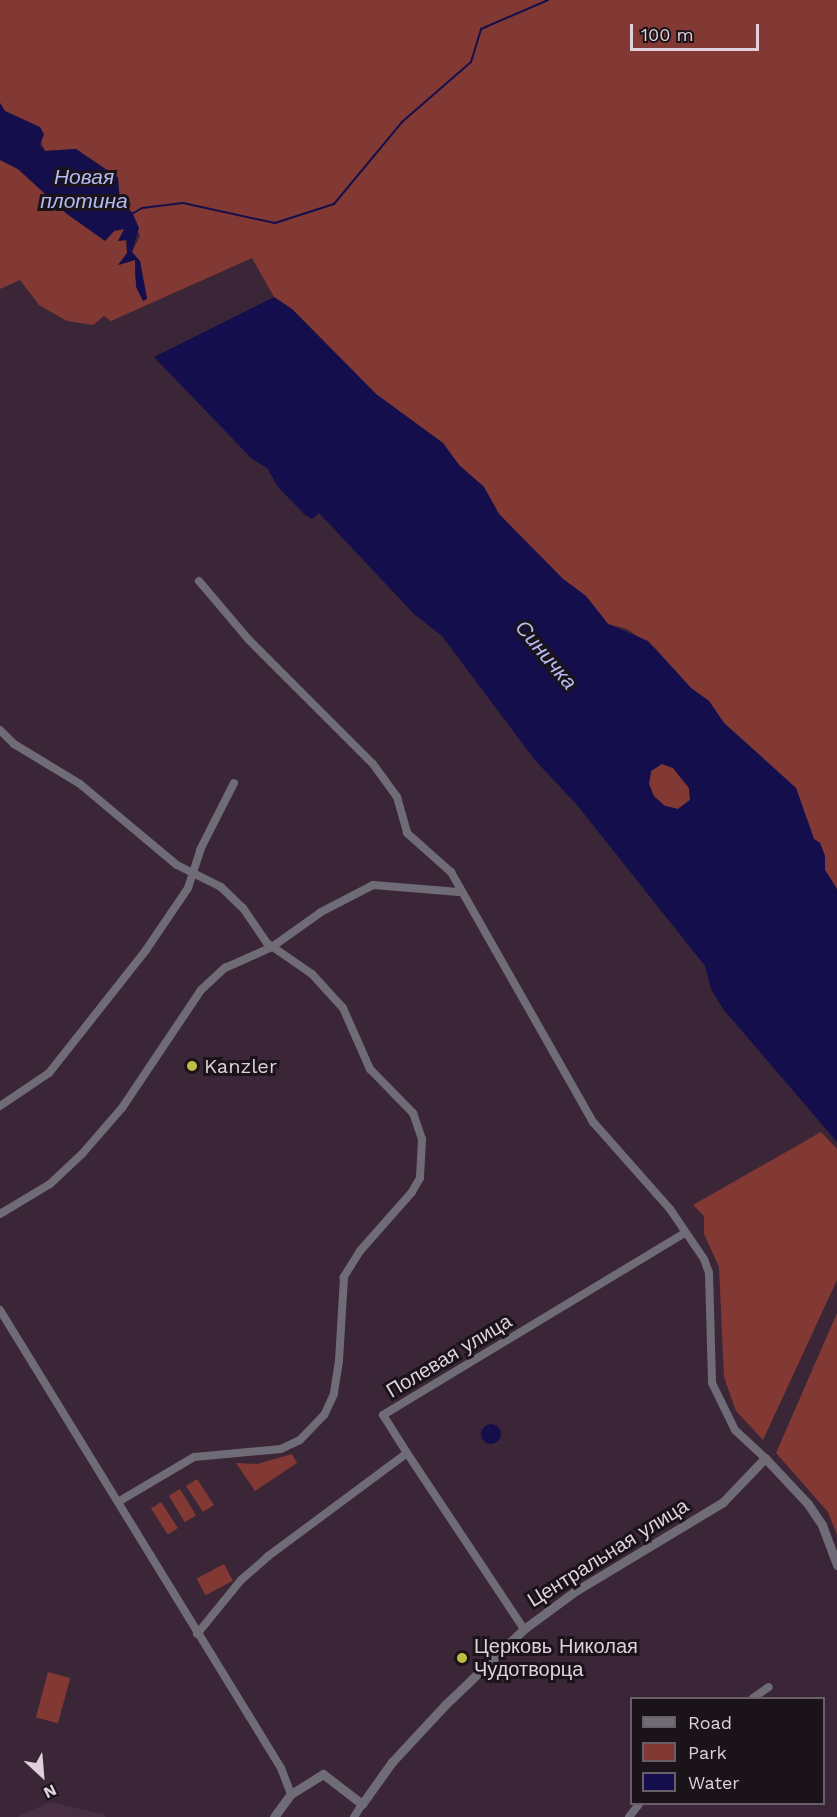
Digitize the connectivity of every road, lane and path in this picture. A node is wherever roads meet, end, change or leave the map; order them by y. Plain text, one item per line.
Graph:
1 (199, 582) dead end
2 (0, 729) edge
3 (234, 783) dead end
4 (192, 872) junction
5 (459, 892) junction
6 (272, 947) junction
7 (0, 1106) edge
8 (0, 1214) edge
9 (685, 1233) junction
10 (0, 1310) edge
11 (407, 1453) junction
12 (765, 1458) junction
13 (118, 1502) junction
14 (837, 1565) edge
15 (524, 1629) junction
16 (197, 1634) junction
17 (769, 1687) dead end
18 (754, 1697) edge
19 (291, 1794) junction
20 (362, 1804) junction
21 (637, 1805) edge
22 (274, 1817) edge
23 (354, 1817) edge
24 (628, 1817) edge

1 - 5 street
2 - 4 street
3 - 4 street
4 - 6 street
4 - 7 street
5 - 6 street
5 - 9 street
6 - 8 street
6 - 13 street
9 - 11 street, Полевая улица
9 - 12 street
10 - 13 street
11 - 15 street
11 - 16 street
12 - 14 street
12 - 15 street, Центральная улица
13 - 16 street
15 - 20 street, Центральная улица
16 - 19 street
17 - 18 street
19 - 20 street
19 - 22 street
20 - 23 street, Центральная улица
21 - 24 street

